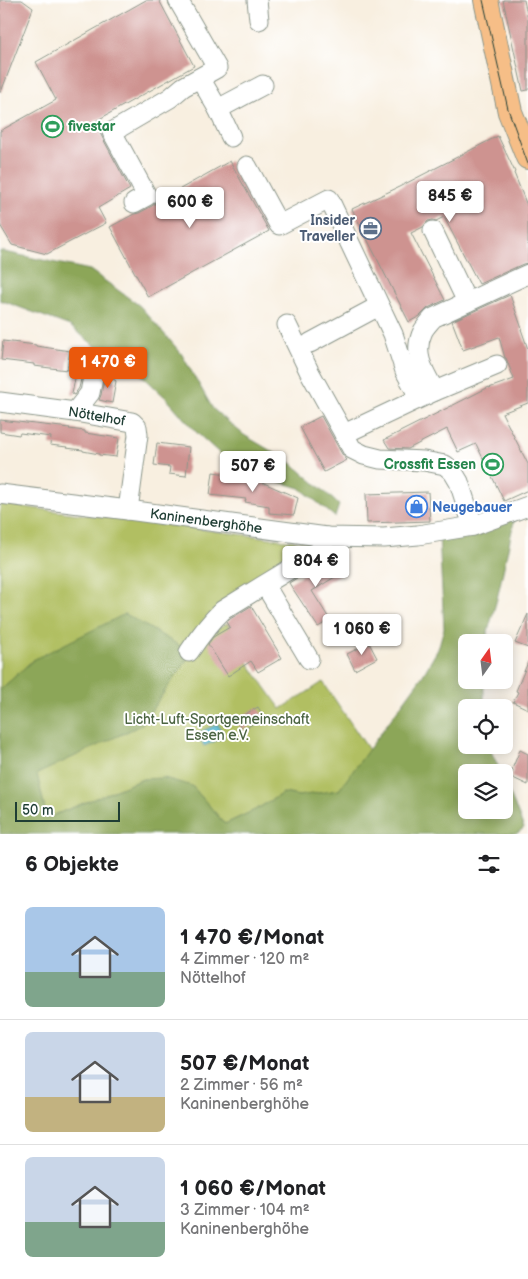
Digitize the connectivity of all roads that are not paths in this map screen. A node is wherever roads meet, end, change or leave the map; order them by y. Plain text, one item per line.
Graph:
1 (178, 0) edge
2 (257, 0) edge
3 (486, 0) edge
4 (259, 20) dead end
5 (200, 78) junction
6 (263, 85) dead end
7 (218, 109) junction
8 (231, 137) dead end
9 (527, 150) edge
10 (247, 166) dead end
11 (138, 195) dead end
12 (433, 231) dead end
13 (528, 274) edge
14 (467, 302) junction
15 (380, 306) junction
16 (287, 326) dead end
17 (310, 343) dead end
18 (497, 365) dead end
19 (94, 371) dead end
20 (427, 394) junction
21 (0, 402) edge
22 (75, 412) junction
23 (344, 434) junction
24 (0, 494) edge
25 (528, 506) edge
26 (128, 510) junction
27 (472, 526) junction
28 (327, 537) junction
29 (265, 585) junction
30 (189, 652) dead end
31 (309, 659) dead end

1 - 5 street
2 - 4 street
3 - 9 main road
5 - 7 street
5 - 11 street
6 - 7 street
7 - 8 street
10 - 15 street
12 - 14 street
13 - 14 street
14 - 20 street
15 - 17 street
15 - 20 street
16 - 23 street
18 - 20 street
19 - 22 street
20 - 23 street
21 - 22 street, Nöttelhof
22 - 26 street, Nöttelhof
23 - 27 street
24 - 26 street, Kaninenberghöhe
25 - 27 street, Kaninenberghöhe
26 - 28 street, Kaninenberghöhe
27 - 28 street, Kaninenberghöhe
28 - 29 street
29 - 30 street
29 - 31 street

